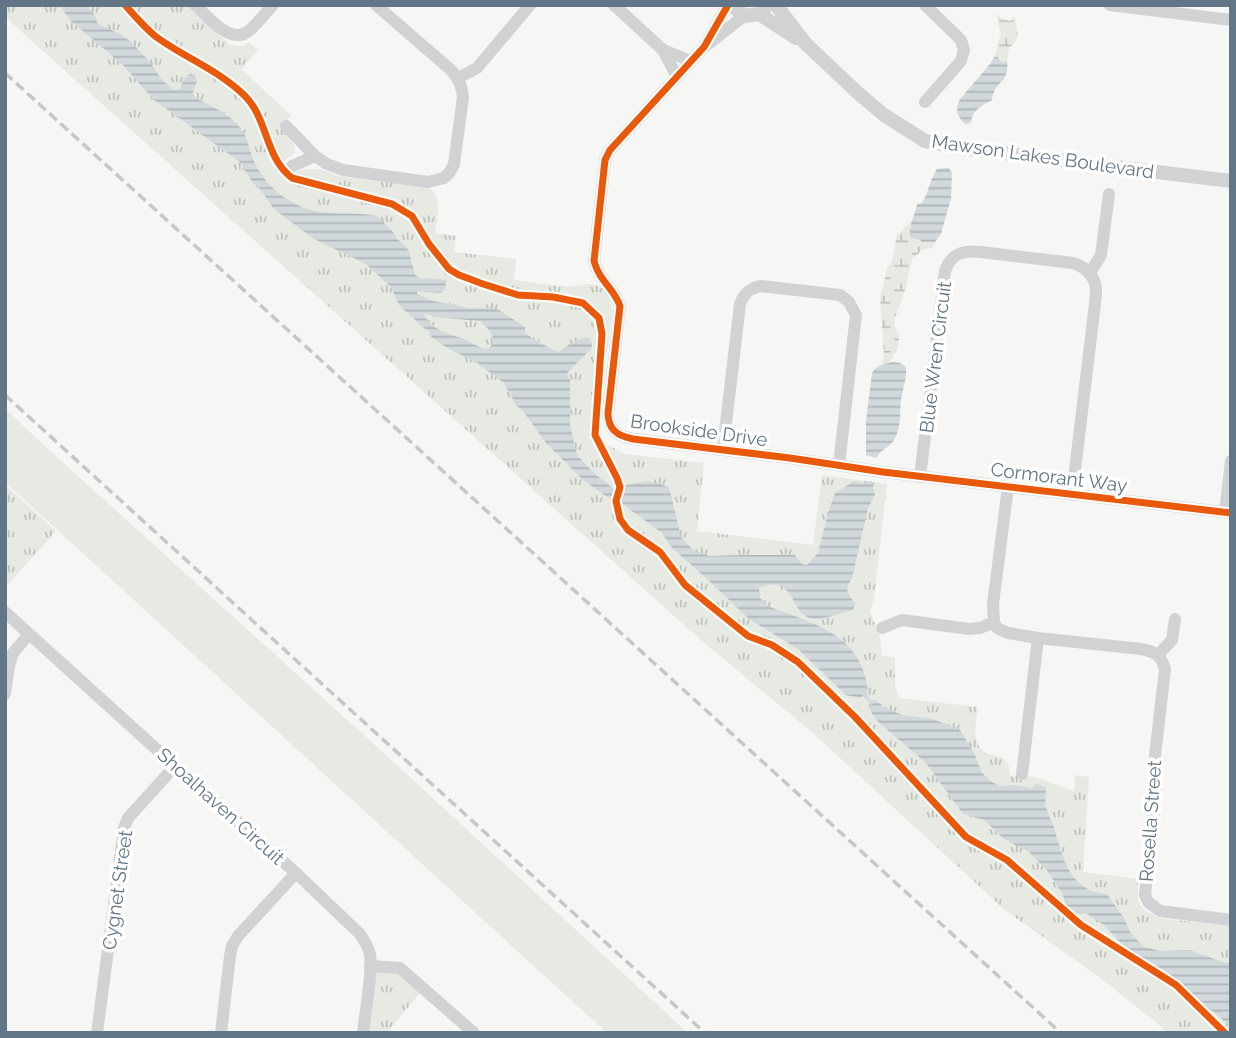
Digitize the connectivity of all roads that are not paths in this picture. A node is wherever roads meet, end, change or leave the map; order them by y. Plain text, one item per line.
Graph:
1 (195, 5) edge
2 (273, 5) edge
3 (376, 5) edge
4 (530, 5) edge
5 (614, 5) edge
6 (730, 5) edge
7 (776, 5) edge
8 (925, 5) edge
9 (1110, 5) edge
10 (1169, 9) edge
11 (757, 12) edge
12 (1231, 20) edge
13 (806, 44) junction
14 (704, 47) junction
15 (663, 50) junction
16 (691, 61) junction
17 (677, 77) junction
18 (458, 78) junction
19 (925, 102) dead end
20 (286, 126) dead end
21 (315, 156) junction
22 (292, 166) dead end
23 (1231, 181) edge
24 (1110, 194) dead end
25 (1090, 274) junction
26 (723, 449) junction
27 (1231, 461) edge
28 (839, 465) junction
29 (883, 472) joint
30 (920, 477) junction
31 (1008, 487) junction
32 (1072, 495) junction
33 (1228, 513) edge
34 (5, 612) edge
35 (1175, 619) dead end
36 (994, 622) junction
37 (882, 628) dead end
38 (29, 634) junction
39 (1038, 638) junction
40 (1158, 655) junction
41 (5, 694) edge
42 (175, 766) junction
43 (1022, 774) dead end
44 (296, 873) junction
45 (1231, 920) edge
46 (370, 966) junction
47 (97, 1033) edge
48 (221, 1033) edge
49 (363, 1033) edge
50 (474, 1033) edge

1 - 2 street
3 - 18 street
4 - 18 street
5 - 15 street
6 - 11 street, Mawson Lakes Boulevard
6 - 14 street, Brookside Drive
7 - 13 street, Mawson Lakes Boulevard
8 - 19 street
9 - 10 street
10 - 12 street
11 - 13 street, Mawson Lakes Boulevard
11 - 14 street, Brookside Drive
13 - 23 street, Mawson Lakes Boulevard
14 - 16 street, Brookside Drive
15 - 16 street
15 - 17 street
16 - 17 street, Brookside Drive
17 - 26 street, Brookside Drive
18 - 21 street
20 - 21 street
21 - 22 street
24 - 25 street
25 - 30 street, Blue Wren Circuit
25 - 32 street
26 - 28 street, Brookside Drive
26 - 28 street
27 - 33 street
28 - 29 street, Brookside Drive
29 - 30 street, Cormorant Way
30 - 31 street, Cormorant Way
31 - 32 street, Cormorant Way
31 - 36 street
32 - 33 street, Cormorant Way
34 - 38 street, Shoalhaven Circuit
35 - 40 street
36 - 37 street
36 - 39 street
38 - 41 street
38 - 42 street, Shoalhaven Circuit
39 - 40 street
39 - 43 street
40 - 45 street, Rosella Street
42 - 44 street, Shoalhaven Circuit
42 - 47 street, Cygnet Street
44 - 46 street, Shoalhaven Circuit
44 - 48 street
46 - 49 street, Shoalhaven Circuit
46 - 50 street

